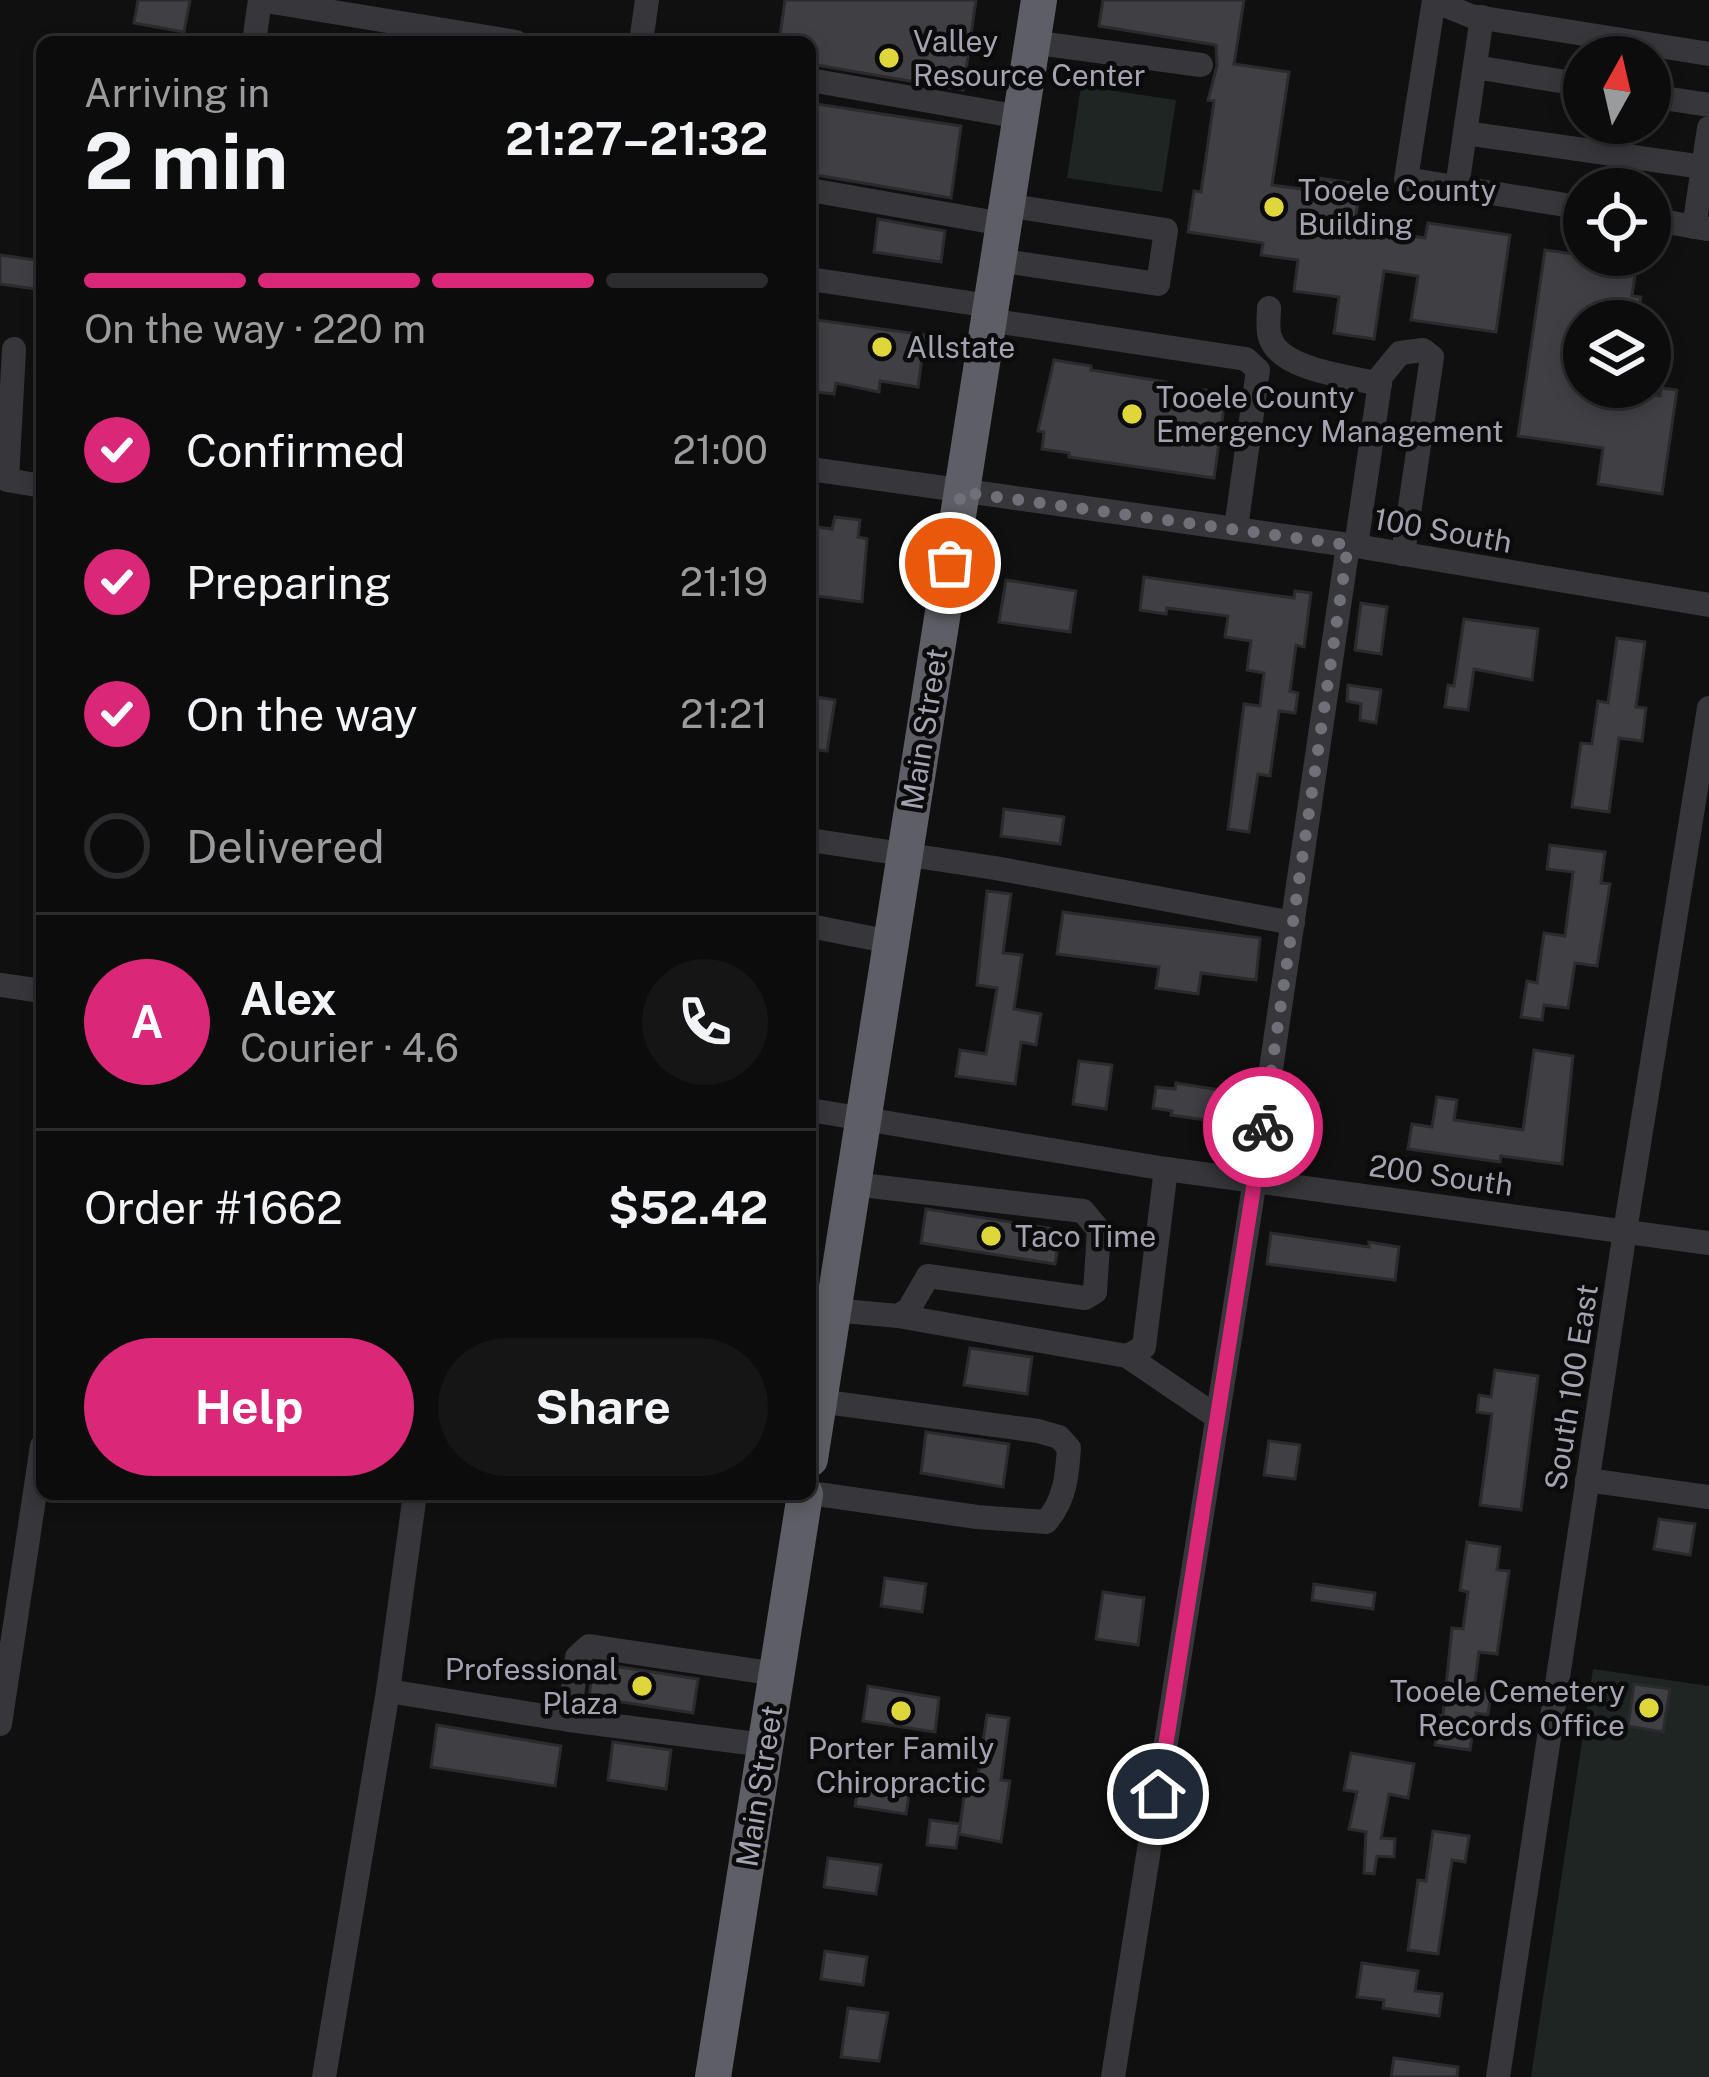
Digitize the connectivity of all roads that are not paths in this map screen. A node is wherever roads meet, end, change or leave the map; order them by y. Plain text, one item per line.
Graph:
1 (260, 0) edge
2 (647, 0) edge
3 (1039, 0) edge
4 (1434, 0) edge
5 (1482, 17) junction
6 (255, 36) edge
7 (479, 36) edge
8 (642, 36) edge
9 (1031, 42) junction
10 (1709, 54) edge
11 (1201, 64) dead end
12 (1474, 67) junction
13 (816, 81) edge
14 (1563, 82) edge
15 (1671, 99) edge
16 (1709, 105) edge
17 (1020, 117) junction
18 (1709, 128) edge
19 (1465, 133) junction
20 (1703, 167) junction
21 (1457, 187) junction
22 (816, 191) edge
23 (1563, 205) edge
24 (1671, 223) edge
25 (1702, 228) edge
26 (1002, 230) junction
27 (816, 280) edge
28 (1269, 308) dead end
29 (989, 313) junction
30 (7, 348) edge
31 (1380, 384) junction
32 (816, 470) edge
33 (36, 485) edge
34 (961, 492) junction
35 (1235, 528) junction
36 (1352, 545) junction
37 (1403, 554) junction
38 (1709, 605) edge
39 (1709, 708) edge
40 (816, 840) edge
41 (904, 855) junction
42 (1293, 922) junction
43 (816, 927) edge
44 (891, 942) junction
45 (0, 985) edge
46 (36, 990) edge
47 (816, 1112) edge
48 (863, 1119) junction
49 (1166, 1168) junction
50 (1255, 1180) junction
51 (853, 1184) junction
52 (1625, 1231) junction
53 (1709, 1244) edge
54 (822, 1305) edge
55 (898, 1316) junction
56 (1126, 1356) junction
57 (816, 1384) edge
58 (1217, 1417) junction
59 (816, 1437) edge
60 (1587, 1480) junction
61 (36, 1486) edge
62 (816, 1495) edge
63 (1709, 1497) edge
64 (415, 1500) edge
65 (806, 1500) edge
66 (776, 1674) junction
67 (388, 1690) junction
68 (569, 1720) junction
69 (0, 1724) edge
70 (765, 1745) junction
71 (324, 2077) edge
72 (713, 2077) edge
73 (1113, 2077) edge
74 (1498, 2077) edge

1 - 6 street
1 - 7 street
2 - 8 street
3 - 9 highway, Main Street
4 - 5 street
4 - 21 street
5 - 10 street
5 - 12 street
9 - 11 street
9 - 17 highway, Main Street
12 - 14 street
12 - 19 street
13 - 17 street
15 - 16 street
17 - 26 highway, Main Street
18 - 20 street
19 - 20 street
19 - 21 street
20 - 25 street
21 - 23 street
22 - 26 street
24 - 25 street
26 - 26 street
26 - 29 highway, Main Street
27 - 29 street
28 - 31 street
29 - 34 highway, Main Street
29 - 35 street
30 - 33 street
31 - 36 street
31 - 37 street
32 - 34 street, 100 South
34 - 35 street, 100 South
34 - 41 highway, Main Street
35 - 36 street, 100 South
36 - 37 street, 100 South
36 - 42 street
37 - 38 street, 100 South
39 - 52 street, South 100 East
40 - 41 street
41 - 42 street
41 - 44 highway, Main Street
42 - 50 street
43 - 44 street
44 - 48 highway, Main Street
45 - 46 street
47 - 48 street, 200 South
48 - 49 street, 200 South
48 - 51 highway, Main Street
49 - 50 street, 200 South
49 - 56 street
50 - 52 street, 200 South
50 - 58 street
51 - 54 highway, Main Street
51 - 55 street
52 - 53 street, 200 South
52 - 60 street, South 100 East
54 - 55 street
54 - 57 highway, Main Street
55 - 56 street
56 - 58 street
58 - 73 street
59 - 62 street
60 - 63 street
60 - 74 street, South 100 East
61 - 69 street
64 - 67 street
65 - 66 highway, Main Street
66 - 68 street
66 - 70 highway, Main Street
67 - 68 street
67 - 71 street
68 - 70 street
70 - 72 highway, Main Street

